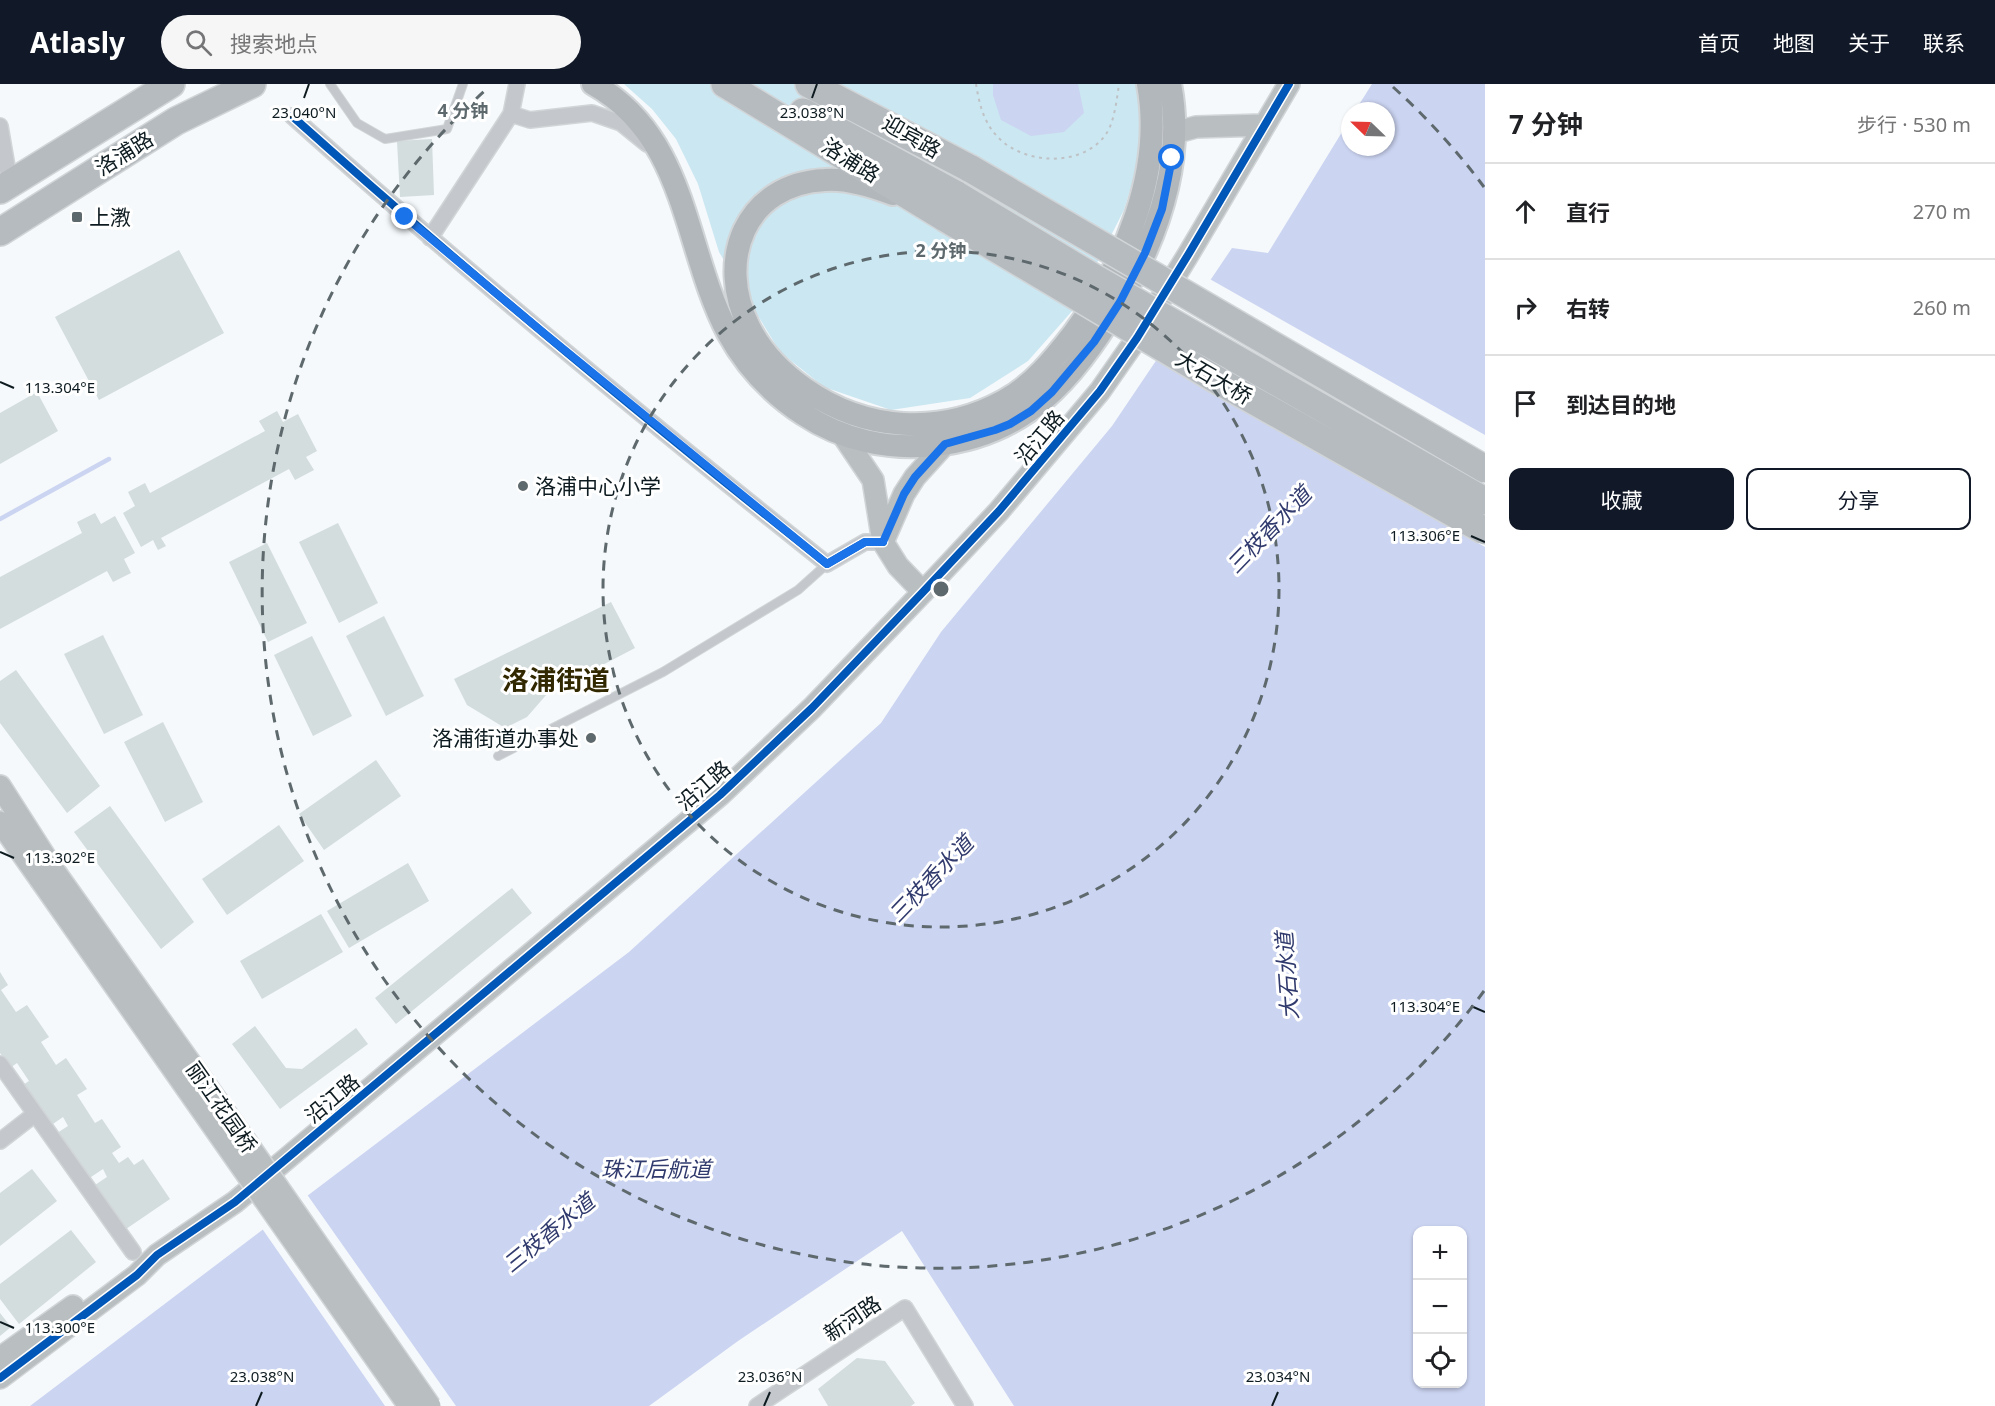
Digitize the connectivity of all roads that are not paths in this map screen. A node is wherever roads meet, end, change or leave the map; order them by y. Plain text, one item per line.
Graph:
1 (252, 84) edge
2 (330, 84) edge
3 (463, 84) edge
4 (517, 84) edge
5 (593, 84) edge
6 (725, 84) edge
7 (739, 84) edge
8 (809, 84) edge
9 (822, 84) edge
10 (1148, 84) edge
11 (1170, 84) edge
12 (1288, 84) edge
13 (166, 87) edge
14 (510, 114) junction
15 (292, 116) dead end
16 (1263, 125) junction
17 (0, 126) edge
18 (1174, 133) junction
19 (667, 164) junction
20 (971, 169) junction
21 (5, 187) edge
22 (951, 207) junction
23 (0, 231) edge
24 (430, 238) junction
25 (842, 434) junction
26 (945, 444) junction
27 (1485, 469) edge
28 (1485, 501) edge
29 (1485, 531) edge
30 (883, 542) junction
31 (827, 564) junction
32 (923, 592) junction
33 (498, 756) dead end
34 (0, 786) edge
35 (0, 822) edge
36 (47, 874) junction
37 (0, 1064) edge
38 (35, 1114) junction
39 (0, 1141) edge
40 (133, 1252) dead end
41 (157, 1255) junction
42 (0, 1358) edge
43 (0, 1378) edge
44 (409, 1406) edge
45 (430, 1406) edge
46 (757, 1406) edge
47 (965, 1406) edge

1 - 23 highway, 洛浦路
2 - 3 lane
4 - 14 street
5 - 19 main road
6 - 22 highway, 洛浦路
7 - 22 highway, 洛浦路
8 - 20 highway
9 - 20 main road, 迎宾路
10 - 22 main road
11 - 18 main road
12 - 16 street, 沿江路
13 - 21 highway, 洛浦路
14 - 19 street
14 - 24 street
15 - 24 street
16 - 18 street
16 - 32 street, 沿江路
17 - 21 street
18 - 26 main road
19 - 25 main road
20 - 27 highway, bridge
22 - 28 highway, 大石大桥, bridge
22 - 29 highway, 大石大桥, bridge
24 - 31 street
25 - 26 main road
25 - 30 street
26 - 30 street
30 - 31 street
30 - 32 street
31 - 33 lane
32 - 41 street, 沿江路
34 - 36 street
35 - 36 street
36 - 44 street, 丽江花园桥, bridge
36 - 45 street, 丽江花园桥, bridge
37 - 38 street
38 - 39 street
38 - 40 street
41 - 42 street
41 - 43 street
46 - 47 street, 新河路

